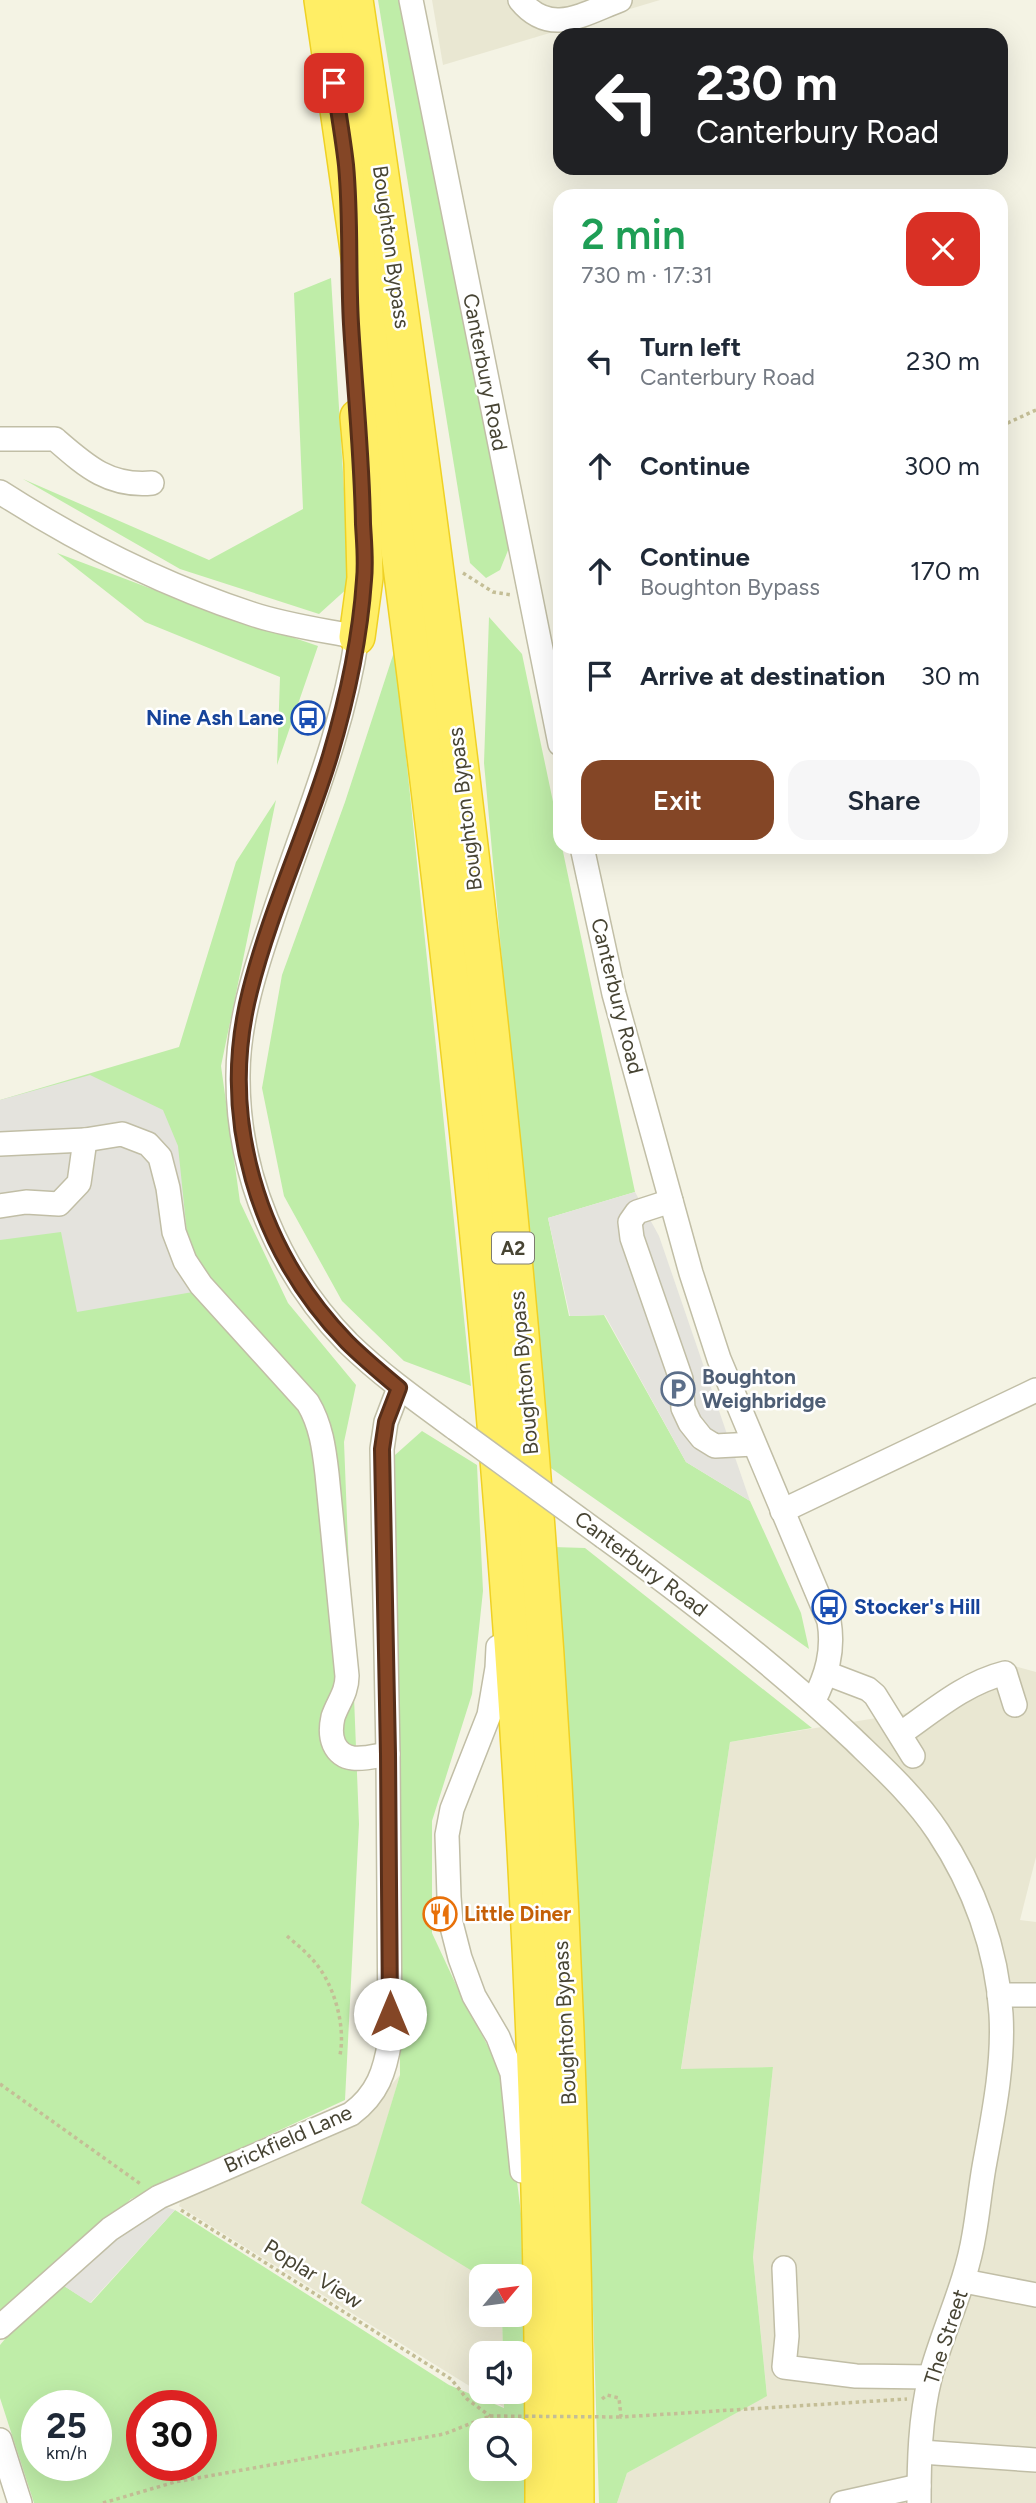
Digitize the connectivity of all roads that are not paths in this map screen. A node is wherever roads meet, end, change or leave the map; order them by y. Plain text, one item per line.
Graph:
1 (322, 0) edge
2 (355, 0) edge
3 (411, 0) edge
4 (520, 0) edge
5 (620, 0) edge
6 (346, 166) junction
7 (0, 439) edge
8 (152, 482) dead end
9 (0, 492) edge
10 (357, 637) junction
11 (553, 709) edge
12 (584, 854) edge
13 (85, 1140) junction
14 (0, 1144) edge
15 (671, 1201) junction
16 (0, 1206) edge
17 (399, 1388) junction
18 (1036, 1390) edge
19 (754, 1444) junction
20 (782, 1511) junction
21 (503, 1532) junction
22 (826, 1673) junction
23 (813, 1702) junction
24 (1015, 1705) dead end
25 (900, 1734) junction
26 (388, 1754) junction
27 (913, 1756) dead end
28 (999, 1994) junction
29 (1036, 1995) edge
30 (540, 2257) junction
31 (784, 2268) dead end
32 (964, 2281) junction
33 (1036, 2295) edge
34 (0, 2327) edge
35 (929, 2388) junction
36 (0, 2441) edge
37 (921, 2452) junction
38 (1036, 2460) edge
39 (919, 2494) edge
40 (20, 2503) edge
41 (543, 2503) edge
42 (576, 2503) edge
43 (842, 2503) edge

1 - 6 highway, Boughton Bypass / A2
2 - 42 highway, Boughton Bypass / A2
3 - 11 street, Canterbury Road
4 - 5 street
6 - 10 highway
6 - 21 highway, Boughton Bypass / A2
7 - 8 street
9 - 10 street
10 - 17 street, Canterbury Road
12 - 15 street, Canterbury Road
13 - 14 street
13 - 16 street
13 - 26 street
15 - 19 street, Canterbury Road
15 - 19 street
17 - 23 street, Canterbury Road, bridge
17 - 26 street, Brickfield Lane
18 - 20 street
19 - 20 street, Canterbury Road
20 - 22 street, Canterbury Road
21 - 30 highway, Boughton Bypass / A2
21 - 30 street
22 - 23 street, Canterbury Road
22 - 25 street
23 - 28 street
24 - 25 street
25 - 27 street
26 - 34 street, Brickfield Lane
28 - 29 street
28 - 32 street, The Street
30 - 41 highway, Boughton Bypass / A2
31 - 35 street
32 - 33 street
32 - 35 street, The Street
35 - 37 street, The Street
36 - 40 street
37 - 38 street
37 - 39 street, The Street
39 - 43 street

